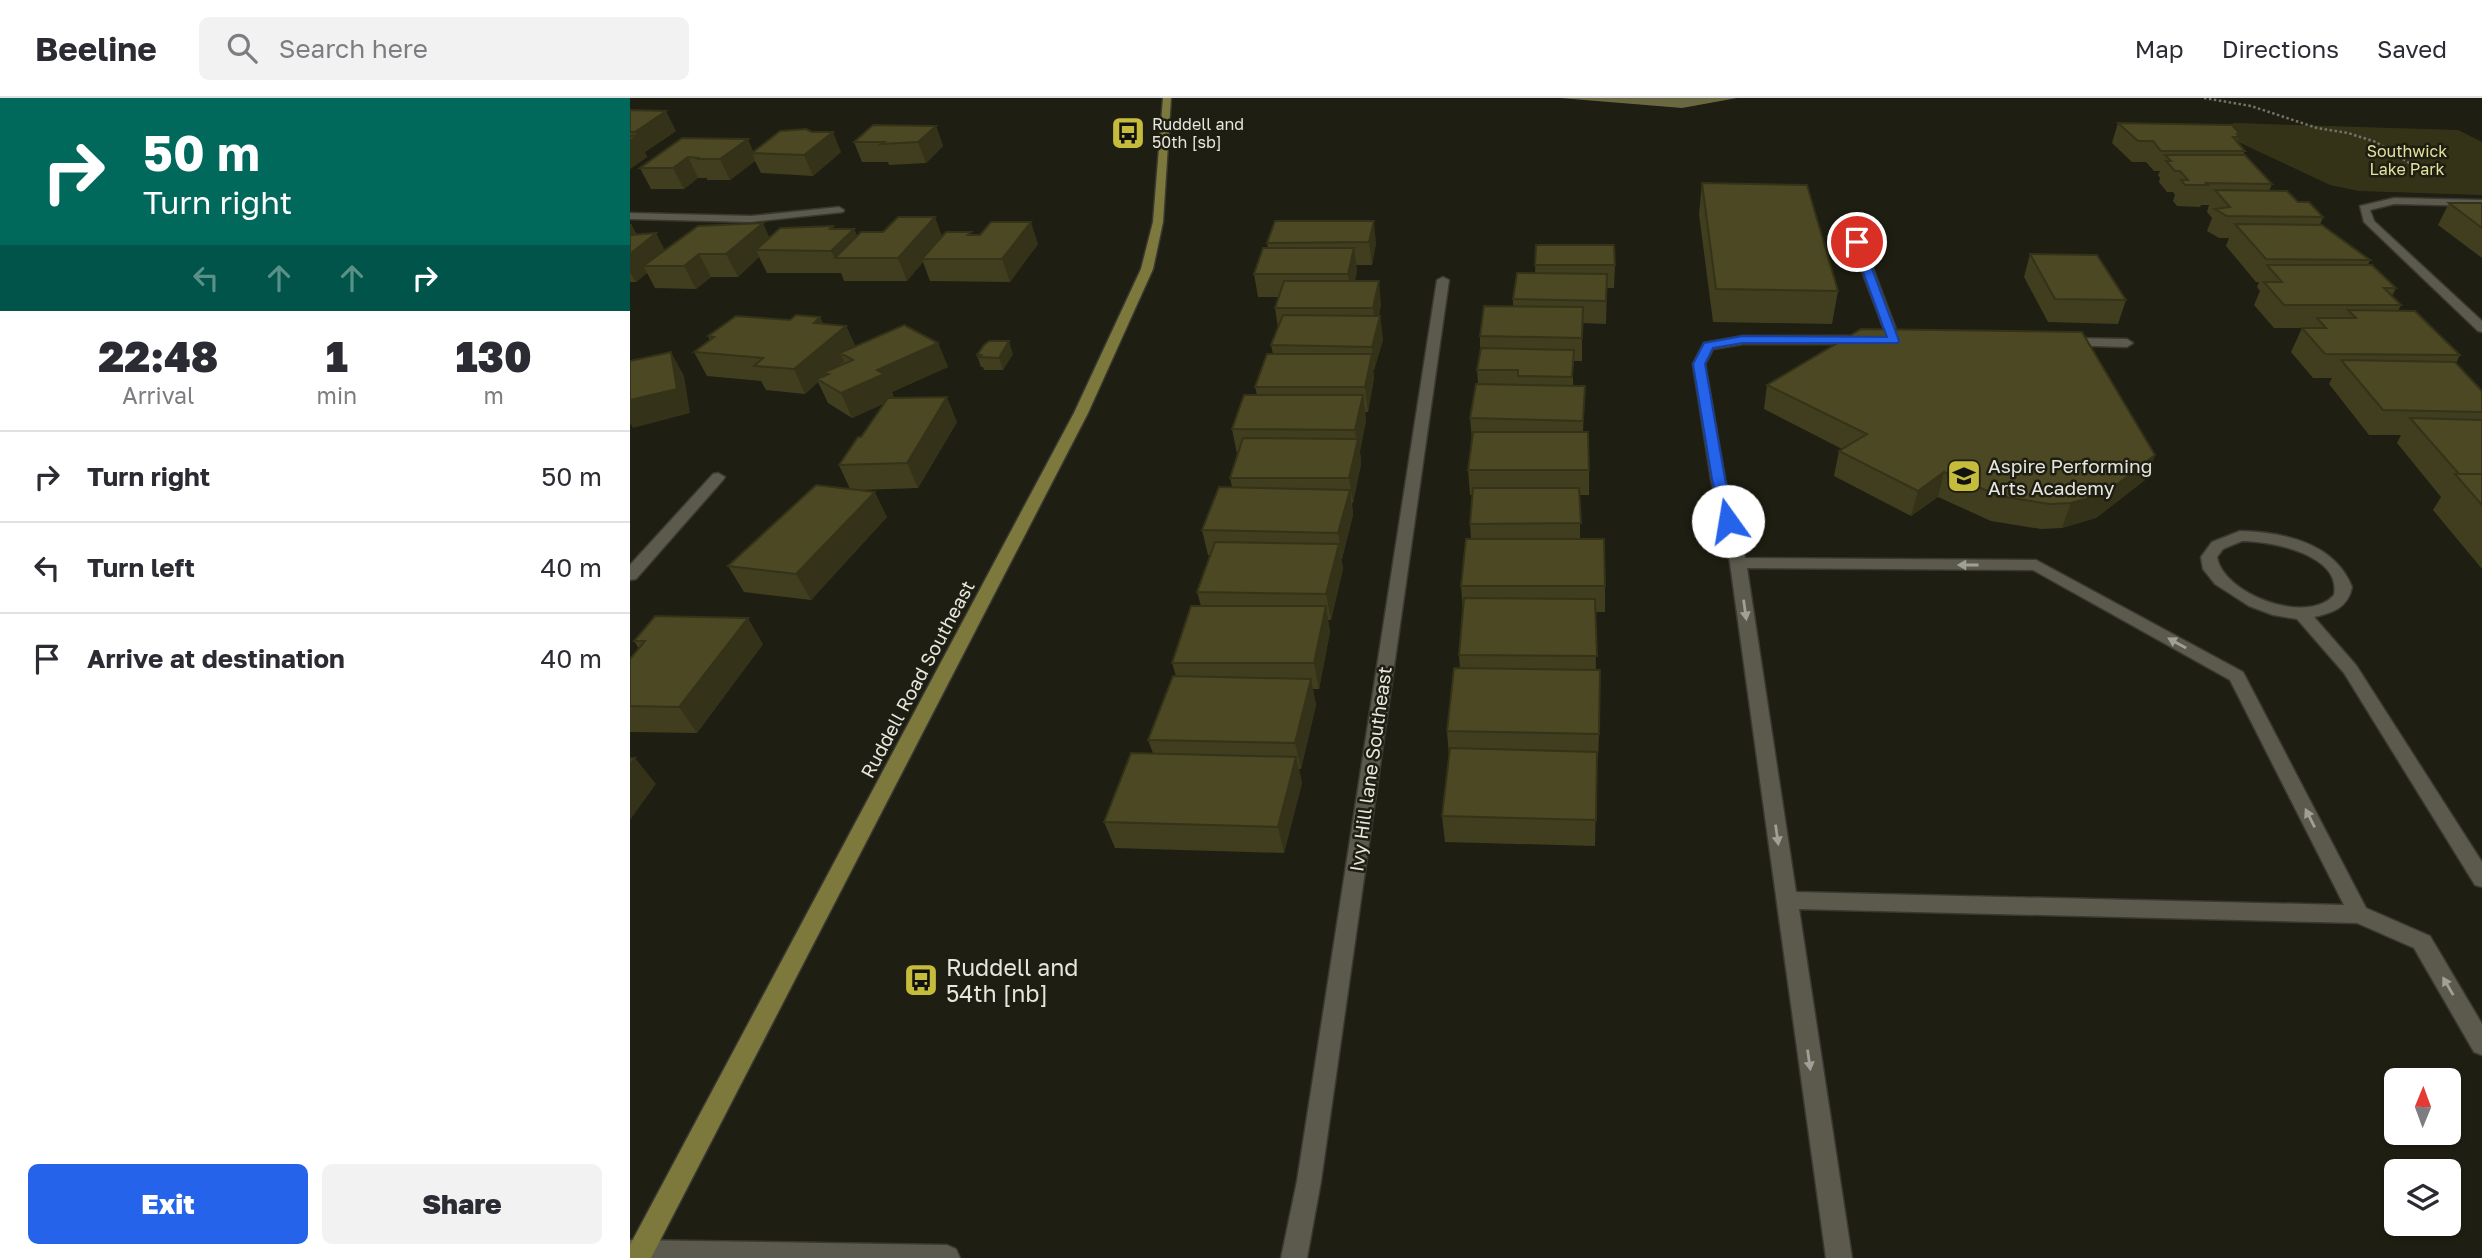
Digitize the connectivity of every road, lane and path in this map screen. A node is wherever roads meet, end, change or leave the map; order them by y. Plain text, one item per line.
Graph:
1 (1167, 98) edge
2 (2204, 98) edge
3 (2429, 176) dead end
4 (2482, 203) edge
5 (839, 210) dead end
6 (630, 216) edge
7 (1857, 242) dead end
8 (1443, 280) dead end
9 (2482, 328) edge
10 (2045, 342) edge
11 (2127, 342) dead end
12 (719, 477) dead end
13 (1738, 563) junction
14 (630, 575) edge
15 (2302, 614) junction
16 (2482, 879) edge
17 (1786, 900) junction
18 (2359, 914) junction
19 (2482, 1045) edge
20 (635, 1255) edge
21 (947, 1258) edge
22 (1294, 1258) edge
23 (1839, 1258) edge

1 - 20 main road, Ruddell Road Southeast
2 - 3 path
4 - 9 street
5 - 6 street
7 - 13 street
8 - 22 street, Ivy Hill lane Southeast
10 - 11 street
12 - 14 street
13 -> 17 street
18 -> 13 street
15 - 15 street
15 - 16 street
17 - 18 street
17 -> 23 street
19 -> 18 street
20 - 21 street

